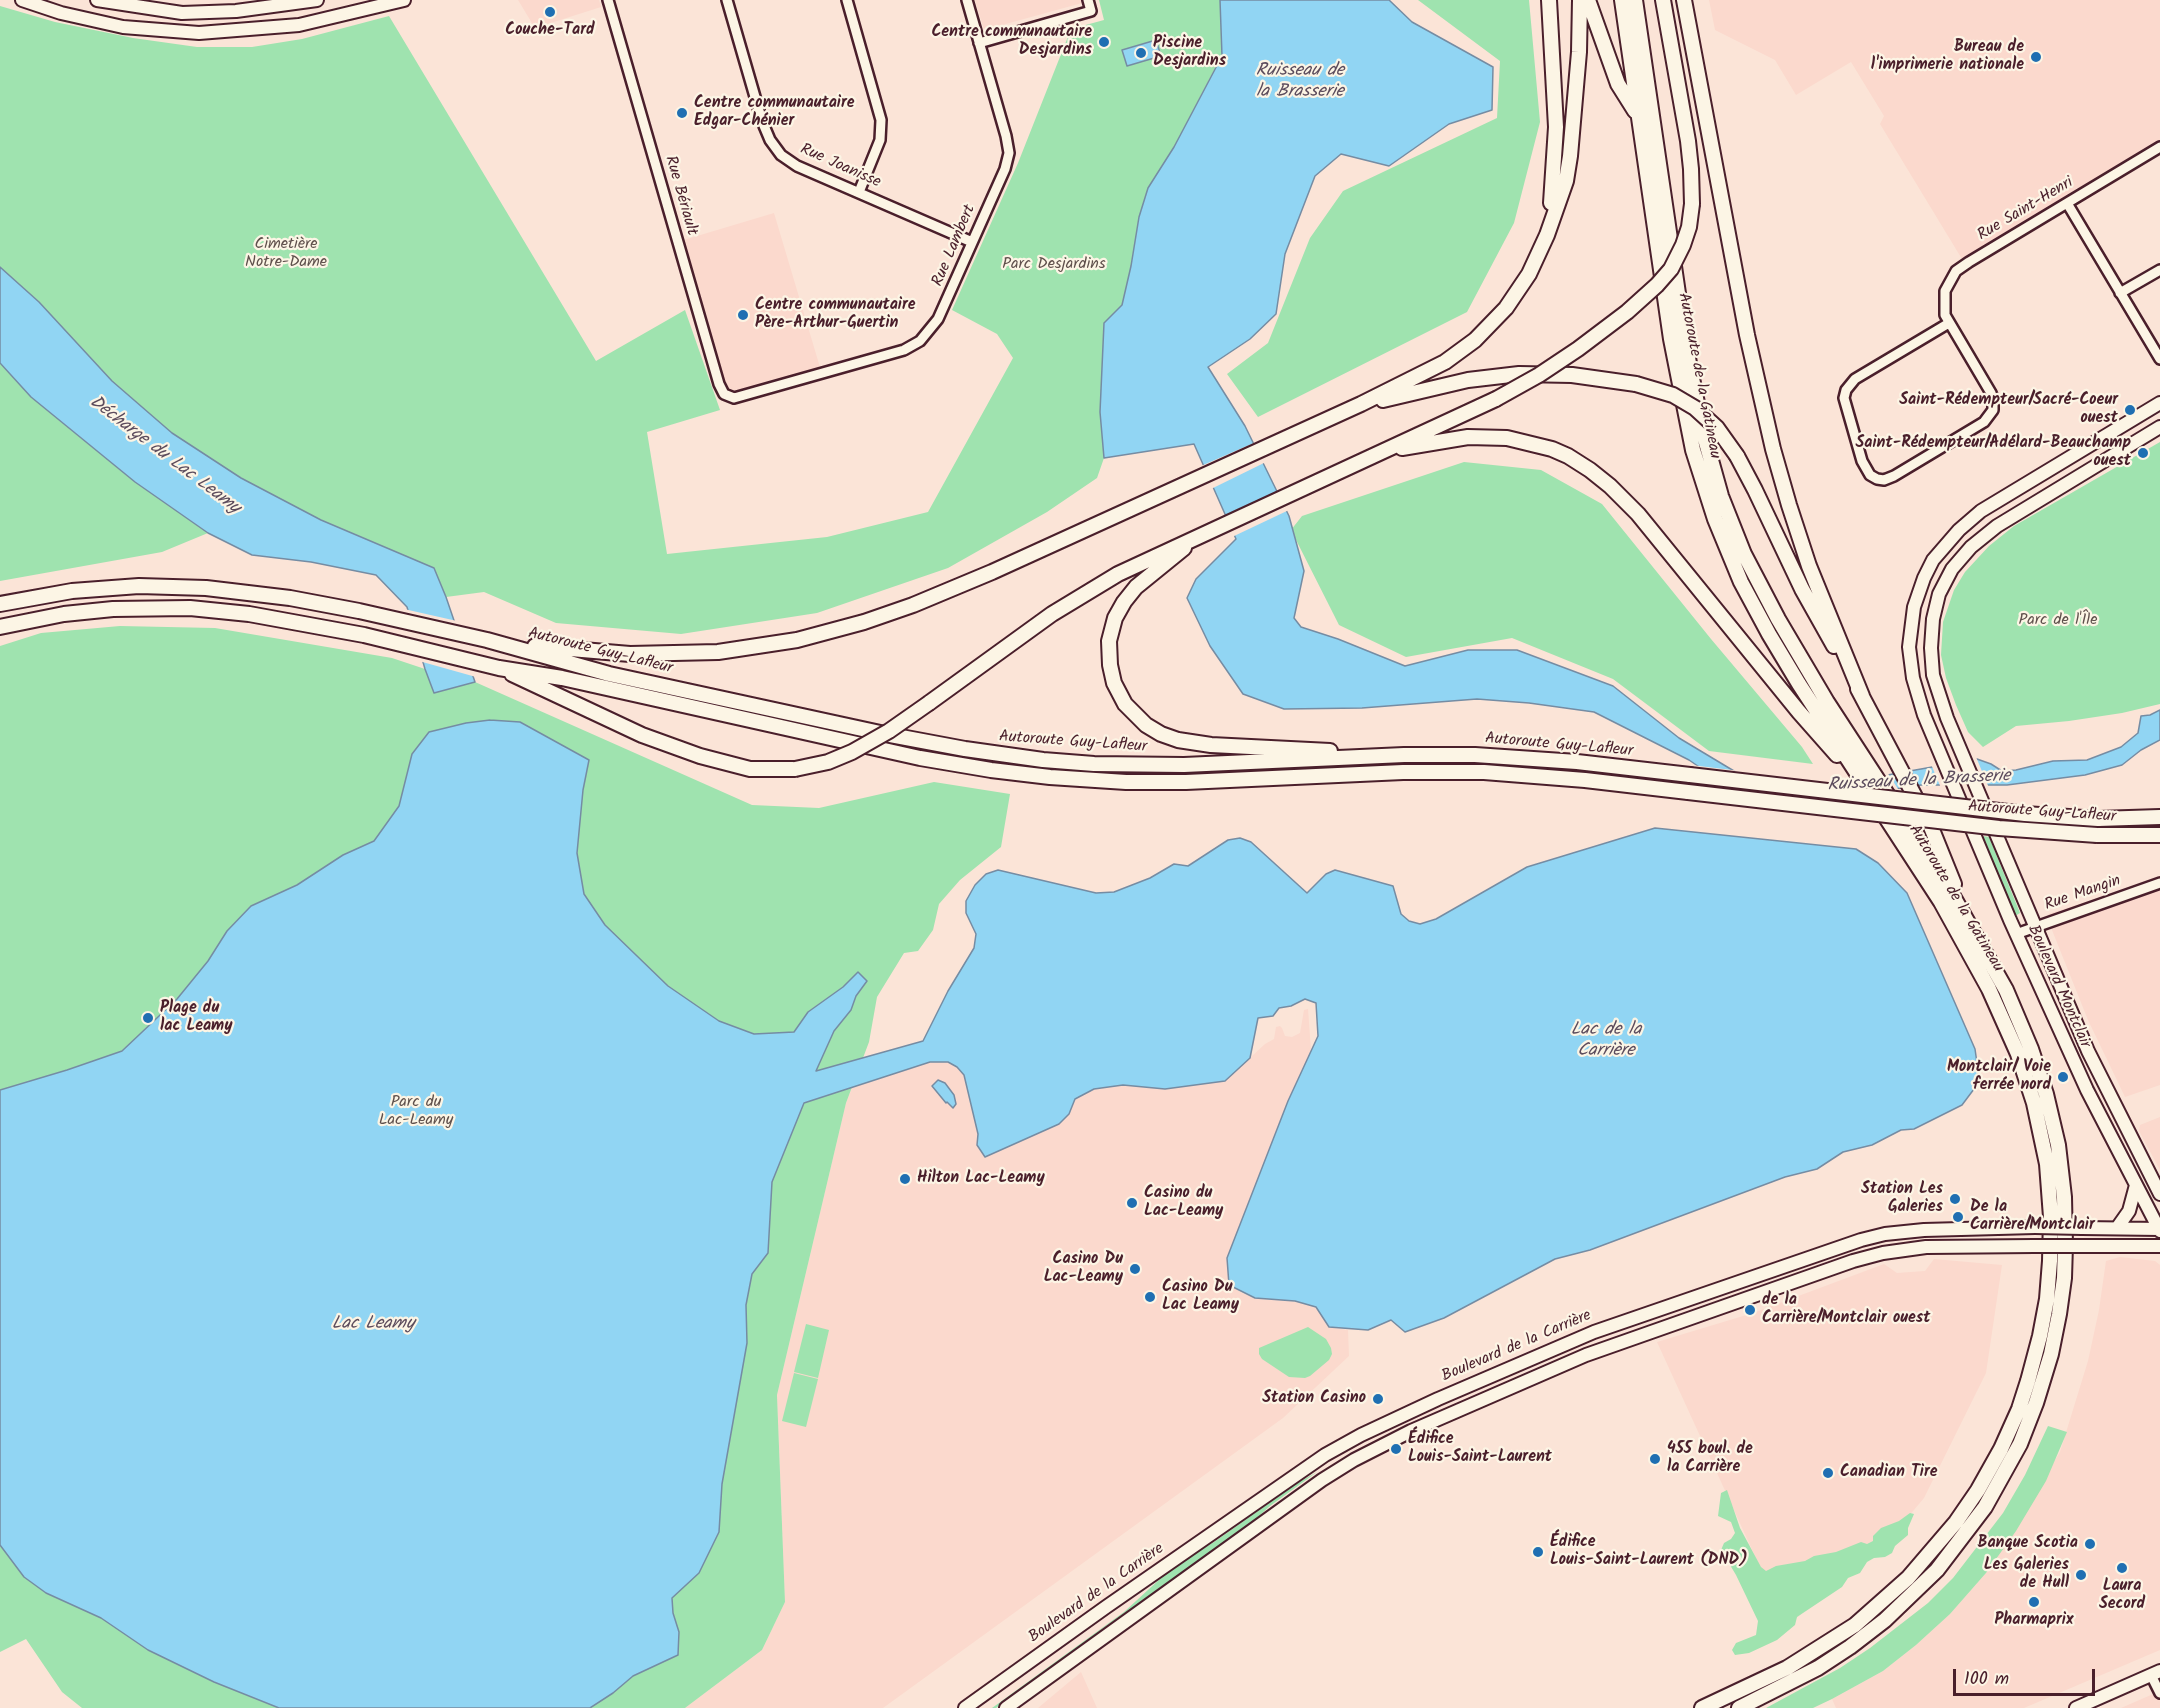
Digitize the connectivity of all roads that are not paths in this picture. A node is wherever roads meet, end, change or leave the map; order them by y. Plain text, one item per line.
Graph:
1 (22, 0) edge
2 (97, 0) edge
3 (317, 0) edge
4 (404, 0) edge
5 (608, 0) edge
6 (727, 0) edge
7 (847, 0) edge
8 (967, 0) edge
9 (1088, 0) edge
10 (1549, 0) edge
11 (1580, 0) edge
12 (1588, 0) edge
13 (1622, 0) edge
14 (1635, 0) edge
15 (1663, 0) edge
16 (1684, 0) edge
17 (979, 43) junction
18 (1639, 118) junction
19 (2160, 147) edge
20 (859, 192) junction
21 (2067, 203) junction
22 (1547, 235) junction
23 (972, 242) junction
24 (2160, 270) edge
25 (2120, 293) junction
26 (1948, 323) junction
27 (2160, 359) edge
28 (729, 396) joint
29 (2160, 403) edge
30 (1361, 404) junction
31 (2160, 427) edge
32 (1382, 452) junction
33 (1204, 532) junction
34 (0, 604) edge
35 (0, 627) edge
36 (487, 640) junction
37 (499, 668) junction
38 (1863, 696) junction
39 (1404, 755) junction
40 (1864, 784) junction
41 (2160, 817) edge
42 (2160, 834) edge
43 (2160, 883) edge
44 (1969, 922) junction
45 (2034, 927) junction
46 (2016, 934) junction
47 (2136, 1185) junction
48 (2160, 1194) edge
49 (2117, 1228) junction
50 (2160, 1230) edge
51 (2160, 1246) edge
52 (2155, 1673) edge
53 (2160, 1693) edge
54 (965, 1708) edge
55 (1006, 1708) edge
56 (1702, 1708) edge
57 (1739, 1708) edge
58 (2076, 1708) edge

1 - 4 main road
2 - 3 main road
5 - 28 street, Rue Bériault
6 - 20 street, Rue Joanisse
7 - 20 street
8 - 17 street, Rue Lambert
9 - 17 street
10 - 22 highway
11 - 22 highway
12 - 18 highway
13 - 18 highway, Autoroute de la Gatineau
14 - 44 highway, Autoroute de la Gatineau
15 - 32 highway, bridge
16 - 38 highway
17 - 23 street, Rue Lambert
18 - 40 highway, Autoroute de la Gatineau
19 - 21 street, Rue Saint-Henri
20 - 23 street, Rue Joanisse
21 - 25 street
21 - 26 street, Rue Saint-Henri
22 - 30 highway
23 - 28 street, Rue Lambert
24 - 25 street
25 - 27 street
26 - 26 street, Rue Saint-Henri
29 - 46 main road, Boulevard Montclair
30 - 36 highway
30 - 38 highway, bridge
31 - 45 main road, Boulevard Montclair
32 - 33 highway
32 - 40 highway
33 - 37 highway, bridge
33 - 39 highway
34 - 36 highway, Autoroute Guy-Lafleur
35 - 37 highway, Autoroute Guy-Lafleur
36 - 39 highway, Autoroute Guy-Lafleur
37 - 42 highway, Autoroute Guy-Lafleur, bridge
38 - 44 highway
39 - 41 highway, Autoroute Guy-Lafleur, bridge
40 - 56 highway, Autoroute de la Gatineau
43 - 45 street, Rue Mangin
44 - 57 highway, Autoroute de la Gatineau
45 - 46 street, Rue Mangin
45 - 48 main road, Boulevard Montclair
46 - 47 main road, Boulevard Montclair
47 - 49 main road
47 - 50 main road, Boulevard Montclair
49 - 50 main road, Boulevard de la Carrière
49 - 54 main road, Boulevard de la Carrière, bridge
51 - 55 main road, Boulevard de la Carrière, bridge
52 - 53 street
52 - 58 main road

